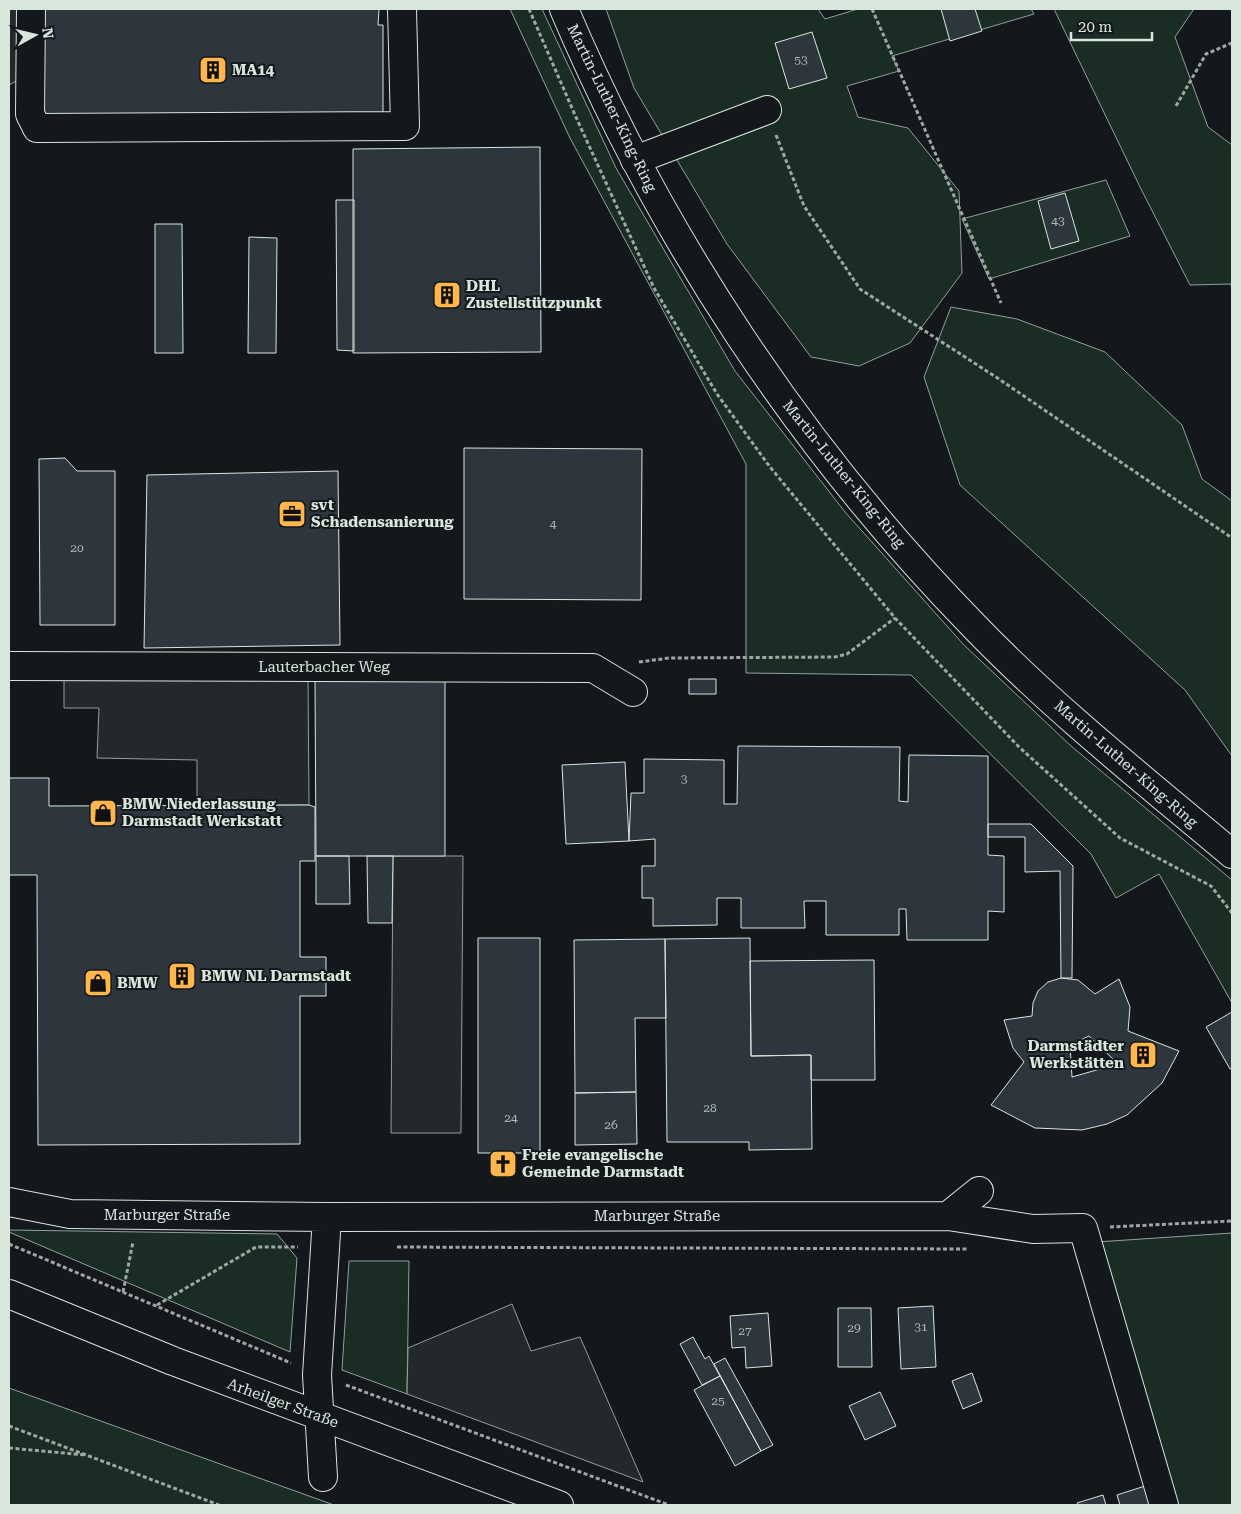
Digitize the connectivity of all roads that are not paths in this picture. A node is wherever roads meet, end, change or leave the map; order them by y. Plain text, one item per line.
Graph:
1 (31, 9) edge
2 (402, 9) edge
3 (564, 9) edge
4 (767, 110) road end
5 (635, 160) junction
6 (9, 666) edge
7 (633, 692) dead end
8 (1232, 854) edge
9 (979, 1191) dead end
10 (9, 1202) edge
11 (327, 1216) junction
12 (948, 1216) junction
13 (9, 1294) edge
14 (318, 1416) junction
15 (323, 1476) dead end
16 (559, 1505) edge
17 (1164, 1505) edge

1 - 2 street
3 - 5 street, Martin-Luther-King-Ring
4 - 5 street
5 - 8 street, Martin-Luther-King-Ring
6 - 7 street, Lauterbacher Weg
9 - 12 street
10 - 11 street, Marburger Straße
11 - 12 street, Marburger Straße
11 - 14 street
12 - 17 street, Marburger Straße
13 - 14 street, Arheilger Straße
14 - 15 street
14 - 16 street, Arheilger Straße

